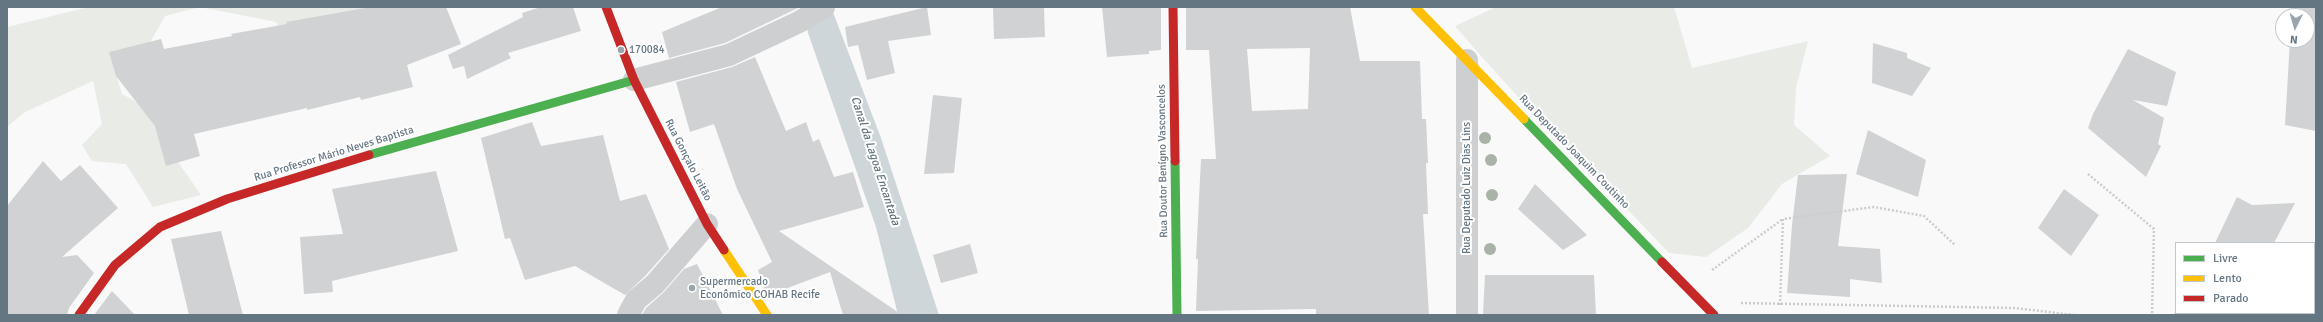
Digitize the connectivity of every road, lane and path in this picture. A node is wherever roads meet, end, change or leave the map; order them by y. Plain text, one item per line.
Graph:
1 (606, 7) edge
2 (824, 7) edge
3 (1173, 7) edge
4 (1415, 7) edge
5 (1467, 60) junction
6 (634, 80) junction
7 (2088, 174) dead end
8 (1783, 219) junction
9 (707, 224) junction
10 (1955, 245) dead end
11 (1689, 287) junction
12 (1703, 302) junction
13 (1780, 305) junction
14 (79, 315) edge
15 (628, 315) edge
16 (767, 315) edge
17 (1177, 315) edge
18 (1467, 315) edge
19 (1714, 315) edge
20 (2074, 315) edge
21 (2152, 315) edge

1 - 6 street, Rua Gonçalo Leitão
2 - 6 street
3 - 17 street, Rua Doutor Benígno Vasconcelos
4 - 5 street, Rua Deputado Joaquim Coutinho
5 - 11 street, Rua Deputado Joaquim Coutinho
5 - 18 street, Rua Deputado Luiz Dias Lins
6 - 9 street, Rua Gonçalo Leitão
6 - 14 street, Rua Professor Mário Neves Baptista
7 - 21 path
8 - 10 path
8 - 11 path
8 - 13 path
9 - 15 street
9 - 16 street, Rua Gonçalo Leitão
11 - 12 street, Rua Deputado Joaquim Coutinho
12 - 13 path
12 - 19 street, Rua Deputado Joaquim Coutinho
13 - 20 path

